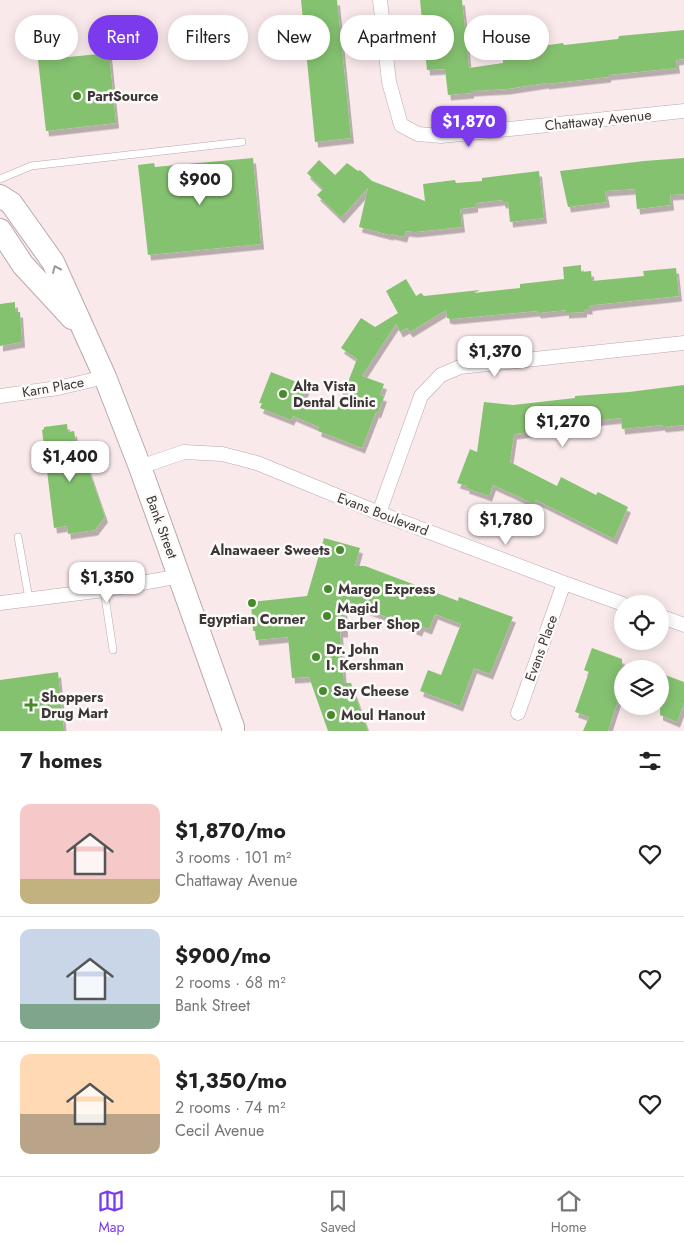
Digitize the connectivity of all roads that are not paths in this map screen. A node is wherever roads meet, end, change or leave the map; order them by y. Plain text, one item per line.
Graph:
1 (380, 0) edge
2 (684, 112) edge
3 (242, 142) dead end
4 (0, 179) edge
5 (0, 196) edge
6 (0, 230) edge
7 (83, 330) junction
8 (684, 343) edge
9 (105, 377) junction
10 (0, 396) edge
11 (140, 467) junction
12 (379, 513) junction
13 (18, 537) dead end
14 (180, 576) junction
15 (564, 583) junction
16 (104, 590) junction
17 (29, 599) junction
18 (614, 601) edge
19 (0, 602) edge
20 (669, 619) edge
21 (684, 625) edge
22 (113, 650) dead end
23 (518, 713) dead end
24 (234, 730) edge

1 - 2 street, Chattaway Avenue
3 - 4 lane
7 -> 5 main road, Bank Street
6 - 7 main road, Bank Street
7 - 9 main road, Bank Street
8 - 12 street
9 - 10 street, Karn Place
9 - 11 main road, Bank Street
11 - 12 street, Evans Boulevard
11 - 14 main road, Bank Street
12 - 15 street, Evans Boulevard
13 - 17 lane
14 - 16 street
14 - 24 main road, Bank Street
15 - 18 street, Evans Boulevard
15 - 23 street, Evans Place
16 - 17 street
16 - 22 lane
17 - 19 street
20 - 21 street

